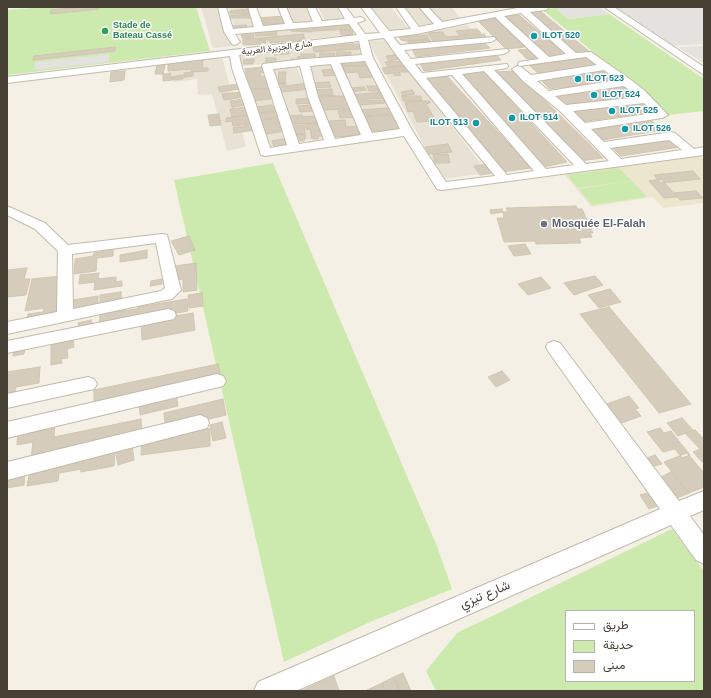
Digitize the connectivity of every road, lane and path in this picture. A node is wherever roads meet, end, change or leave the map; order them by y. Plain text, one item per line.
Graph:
1 (222, 7) edge
2 (252, 7) edge
3 (282, 7) edge
4 (311, 7) edge
5 (342, 7) edge
6 (365, 7) edge
7 (400, 7) edge
8 (423, 7) edge
9 (546, 7) edge
10 (608, 8) edge
11 (523, 10) junction
12 (460, 11) dead end
13 (497, 14) junction
14 (373, 18) junction
15 (468, 20) junction
16 (351, 21) junction
17 (319, 24) junction
18 (290, 26) junction
19 (441, 26) junction
20 (259, 29) junction
21 (412, 31) junction
22 (481, 31) dead end
23 (230, 32) junction
24 (386, 35) junction
25 (363, 38) junction
26 (491, 40) junction
27 (397, 48) junction
28 (504, 51) junction
29 (237, 53) junction
30 (574, 56) junction
31 (368, 58) junction
32 (334, 60) junction
33 (546, 60) junction
34 (304, 62) junction
35 (407, 62) junction
36 (514, 65) junction
37 (607, 67) junction
38 (486, 68) junction
39 (455, 72) junction
40 (704, 72) edge
41 (419, 76) junction
42 (527, 79) junction
43 (7, 80) edge
44 (627, 82) junction
45 (547, 94) junction
46 (647, 99) junction
47 (564, 109) junction
48 (582, 127) junction
49 (407, 132) junction
50 (368, 138) junction
51 (331, 143) junction
52 (601, 146) junction
53 (294, 147) junction
54 (704, 150) edge
55 (691, 152) junction
56 (617, 162) junction
57 (582, 167) junction
58 (542, 172) junction
59 (504, 179) junction
60 (7, 210) edge
61 (65, 250) junction
62 (168, 315) dead end
63 (65, 317) junction
64 (7, 328) edge
65 (554, 346) dead end
66 (7, 347) edge
67 (217, 380) dead end
68 (88, 384) dead end
69 (7, 401) edge
70 (200, 423) dead end
71 (7, 430) edge
72 (7, 470) edge
73 (704, 500) edge
74 (674, 513) junction
75 (704, 553) edge
76 (279, 689) edge

1 - 23 street
2 - 20 street
3 - 18 street
4 - 17 street
5 - 16 street
6 - 14 street
7 - 21 street
8 - 19 street
9 - 11 street, شارع الجزيرة العربية
10 - 40 street
11 - 13 street, شارع الجزيرة العربية
11 - 30 street
12 - 15 street
13 - 15 street, شارع الجزيرة العربية
13 - 33 street
14 - 16 street
14 - 24 street
15 - 19 street, شارع الجزيرة العربية
15 - 21 street
16 - 17 street
16 - 25 street
17 - 18 street
18 - 20 street
19 - 21 street, شارع الجزيرة العربية
20 - 23 street
21 - 24 street, شارع الجزيرة العربية
22 - 26 street
23 - 29 street
24 - 25 street, شارع الجزيرة العربية
24 - 27 street
25 - 29 street, شارع الجزيرة العربية
25 - 31 street
26 - 27 street
26 - 28 street
27 - 35 street
28 - 35 street
28 - 36 street
29 - 43 street, شارع الجزيرة العربية
29 - 53 street
30 - 33 street
30 - 37 street
31 - 32 street
31 - 49 street
32 - 34 street
32 - 50 street
33 - 36 street
34 - 51 street
34 - 53 street
35 - 41 street
36 - 38 street
36 - 42 street
37 - 42 street
37 - 44 street
38 - 39 street
38 - 57 street
39 - 41 street
39 - 58 street
41 - 59 street
42 - 45 street
44 - 45 street
44 - 46 street
45 - 47 street
46 - 47 street
46 - 48 street
47 - 48 street
48 - 52 street
49 - 50 street
49 - 59 street
50 - 51 street
51 - 53 street
52 - 55 street
52 - 56 street
54 - 55 street
55 - 56 street
56 - 57 street
57 - 58 street
58 - 59 street
60 - 61 street
61 - 63 street
61 - 63 street
62 - 66 street
63 - 64 street
65 - 74 street
67 - 71 street
68 - 69 street
70 - 72 street
73 - 74 street, شارع تيزي
74 - 75 street
74 - 76 street, شارع تيزي

